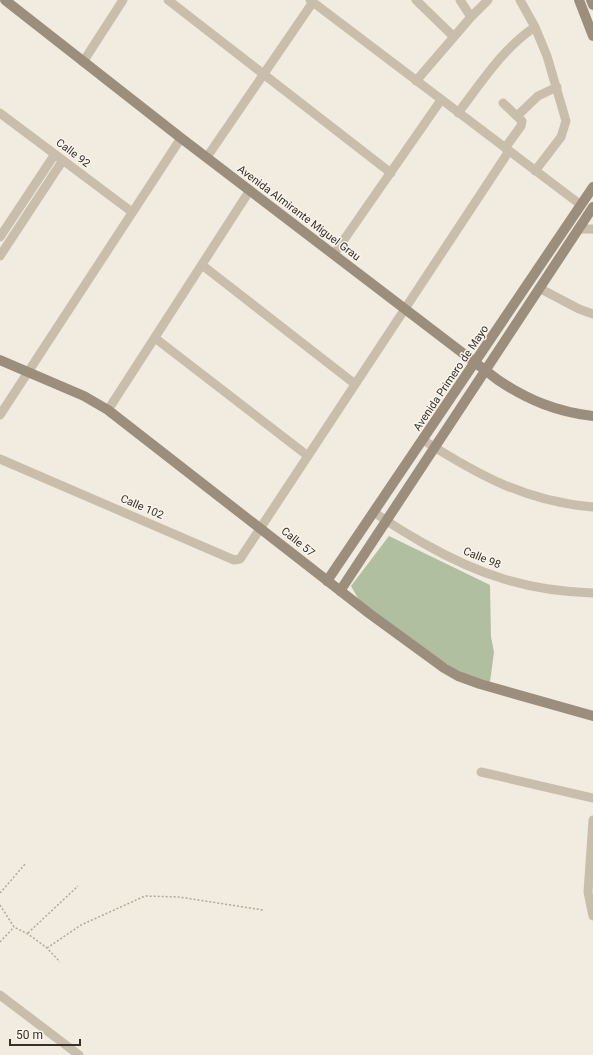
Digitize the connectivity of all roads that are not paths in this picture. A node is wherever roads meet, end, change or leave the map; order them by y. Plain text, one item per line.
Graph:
1 (5, 0) edge
2 (123, 0) edge
3 (168, 0) edge
4 (416, 0) edge
5 (460, 0) edge
6 (488, 0) edge
7 (520, 0) edge
8 (579, 0) edge
9 (591, 0) edge
10 (312, 1) edge
11 (593, 5) edge
12 (471, 17) junction
13 (535, 27) junction
14 (593, 36) edge
15 (454, 37) junction
16 (83, 62) junction
17 (263, 74) junction
18 (416, 82) junction
19 (557, 87) junction
20 (441, 100) junction
21 (503, 103) dead end
22 (0, 113) edge
23 (458, 113) junction
24 (517, 116) junction
25 (181, 138) junction
26 (507, 149) junction
27 (55, 154) junction
28 (206, 157) junction
29 (63, 160) junction
30 (535, 171) junction
31 (391, 172) junction
32 (593, 187) edge
33 (250, 190) junction
34 (581, 205) junction
35 (593, 207) edge
36 (132, 212) junction
37 (578, 229) junction
38 (593, 229) edge
39 (0, 237) edge
40 (334, 254) junction
41 (0, 256) edge
42 (202, 264) junction
43 (539, 288) junction
44 (404, 308) junction
45 (593, 314) edge
46 (155, 338) junction
47 (0, 360) edge
48 (475, 363) junction
49 (486, 371) junction
50 (27, 372) junction
51 (355, 384) junction
52 (108, 410) junction
53 (0, 414) edge
54 (593, 416) edge
55 (422, 440) junction
56 (436, 448) junction
57 (308, 456) junction
58 (0, 459) edge
59 (593, 507) edge
60 (374, 512) junction
61 (386, 522) junction
62 (261, 528) junction
63 (327, 581) junction
64 (340, 591) junction
65 (593, 593) edge
66 (593, 716) edge
67 (480, 772) dead end
68 (593, 798) edge
69 (593, 820) edge
70 (593, 916) edge
71 (2, 999) edge
72 (79, 1055) edge

1 - 16 street, Avenida Almirante Miguel Grau
2 - 16 street
3 - 17 street
4 - 15 street
5 - 12 street
6 - 12 street
7 - 13 street
8 - 14 street
9 - 11 street
10 - 17 street
10 - 18 street
12 - 15 street
13 - 19 street
13 - 23 street
15 - 18 street
16 - 25 street, Avenida Almirante Miguel Grau
17 - 28 street
17 - 31 street
18 - 20 street
19 - 24 street
19 - 30 street
20 - 23 street
20 - 31 street
21 - 24 street
22 - 27 street, Calle 92
23 - 26 street
24 - 26 street, Calle 102
25 - 28 street, Avenida Almirante Miguel Grau
25 - 36 street
26 - 30 street
26 - 44 street, Calle 102
27 - 29 street, Calle 92
27 - 39 street
28 - 33 street, Avenida Almirante Miguel Grau
29 - 36 street, Calle 92
29 - 41 street
30 - 34 street
31 - 40 street
32 - 34 street, Avenida Primero de Mayo
33 - 40 street, Avenida Almirante Miguel Grau
33 - 42 street
34 - 48 street, Avenida Primero de Mayo
35 - 37 street
36 - 50 street
37 - 38 street
37 - 43 street
40 - 44 street, Avenida Almirante Miguel Grau
42 - 46 street
42 - 51 street
43 - 45 street
43 - 49 street
44 - 48 street, Avenida Almirante Miguel Grau
44 - 51 street, Calle 102
46 - 52 street
46 - 57 street
47 - 50 street, Calle 57
48 - 49 street, Avenida Almirante Miguel Grau
48 - 55 street, Avenida Primero de Mayo
49 - 54 street, Avenida Almirante Miguel Grau
49 - 56 street
50 - 52 street, Calle 57
50 - 53 street
51 - 57 street, Calle 102
52 - 62 street, Calle 57
55 - 56 street
55 - 60 street, Avenida Primero de Mayo
56 - 59 street
56 - 61 street
57 - 62 street, Calle 102
58 - 62 street, Calle 102
60 - 61 street, Calle 98
60 - 63 street, Avenida Primero de Mayo
61 - 64 street
61 - 65 street, Calle 98
62 - 63 street, Calle 57
63 - 64 street, Calle 57
64 - 66 street, Calle 57
67 - 68 street
69 - 70 street
71 - 72 street

